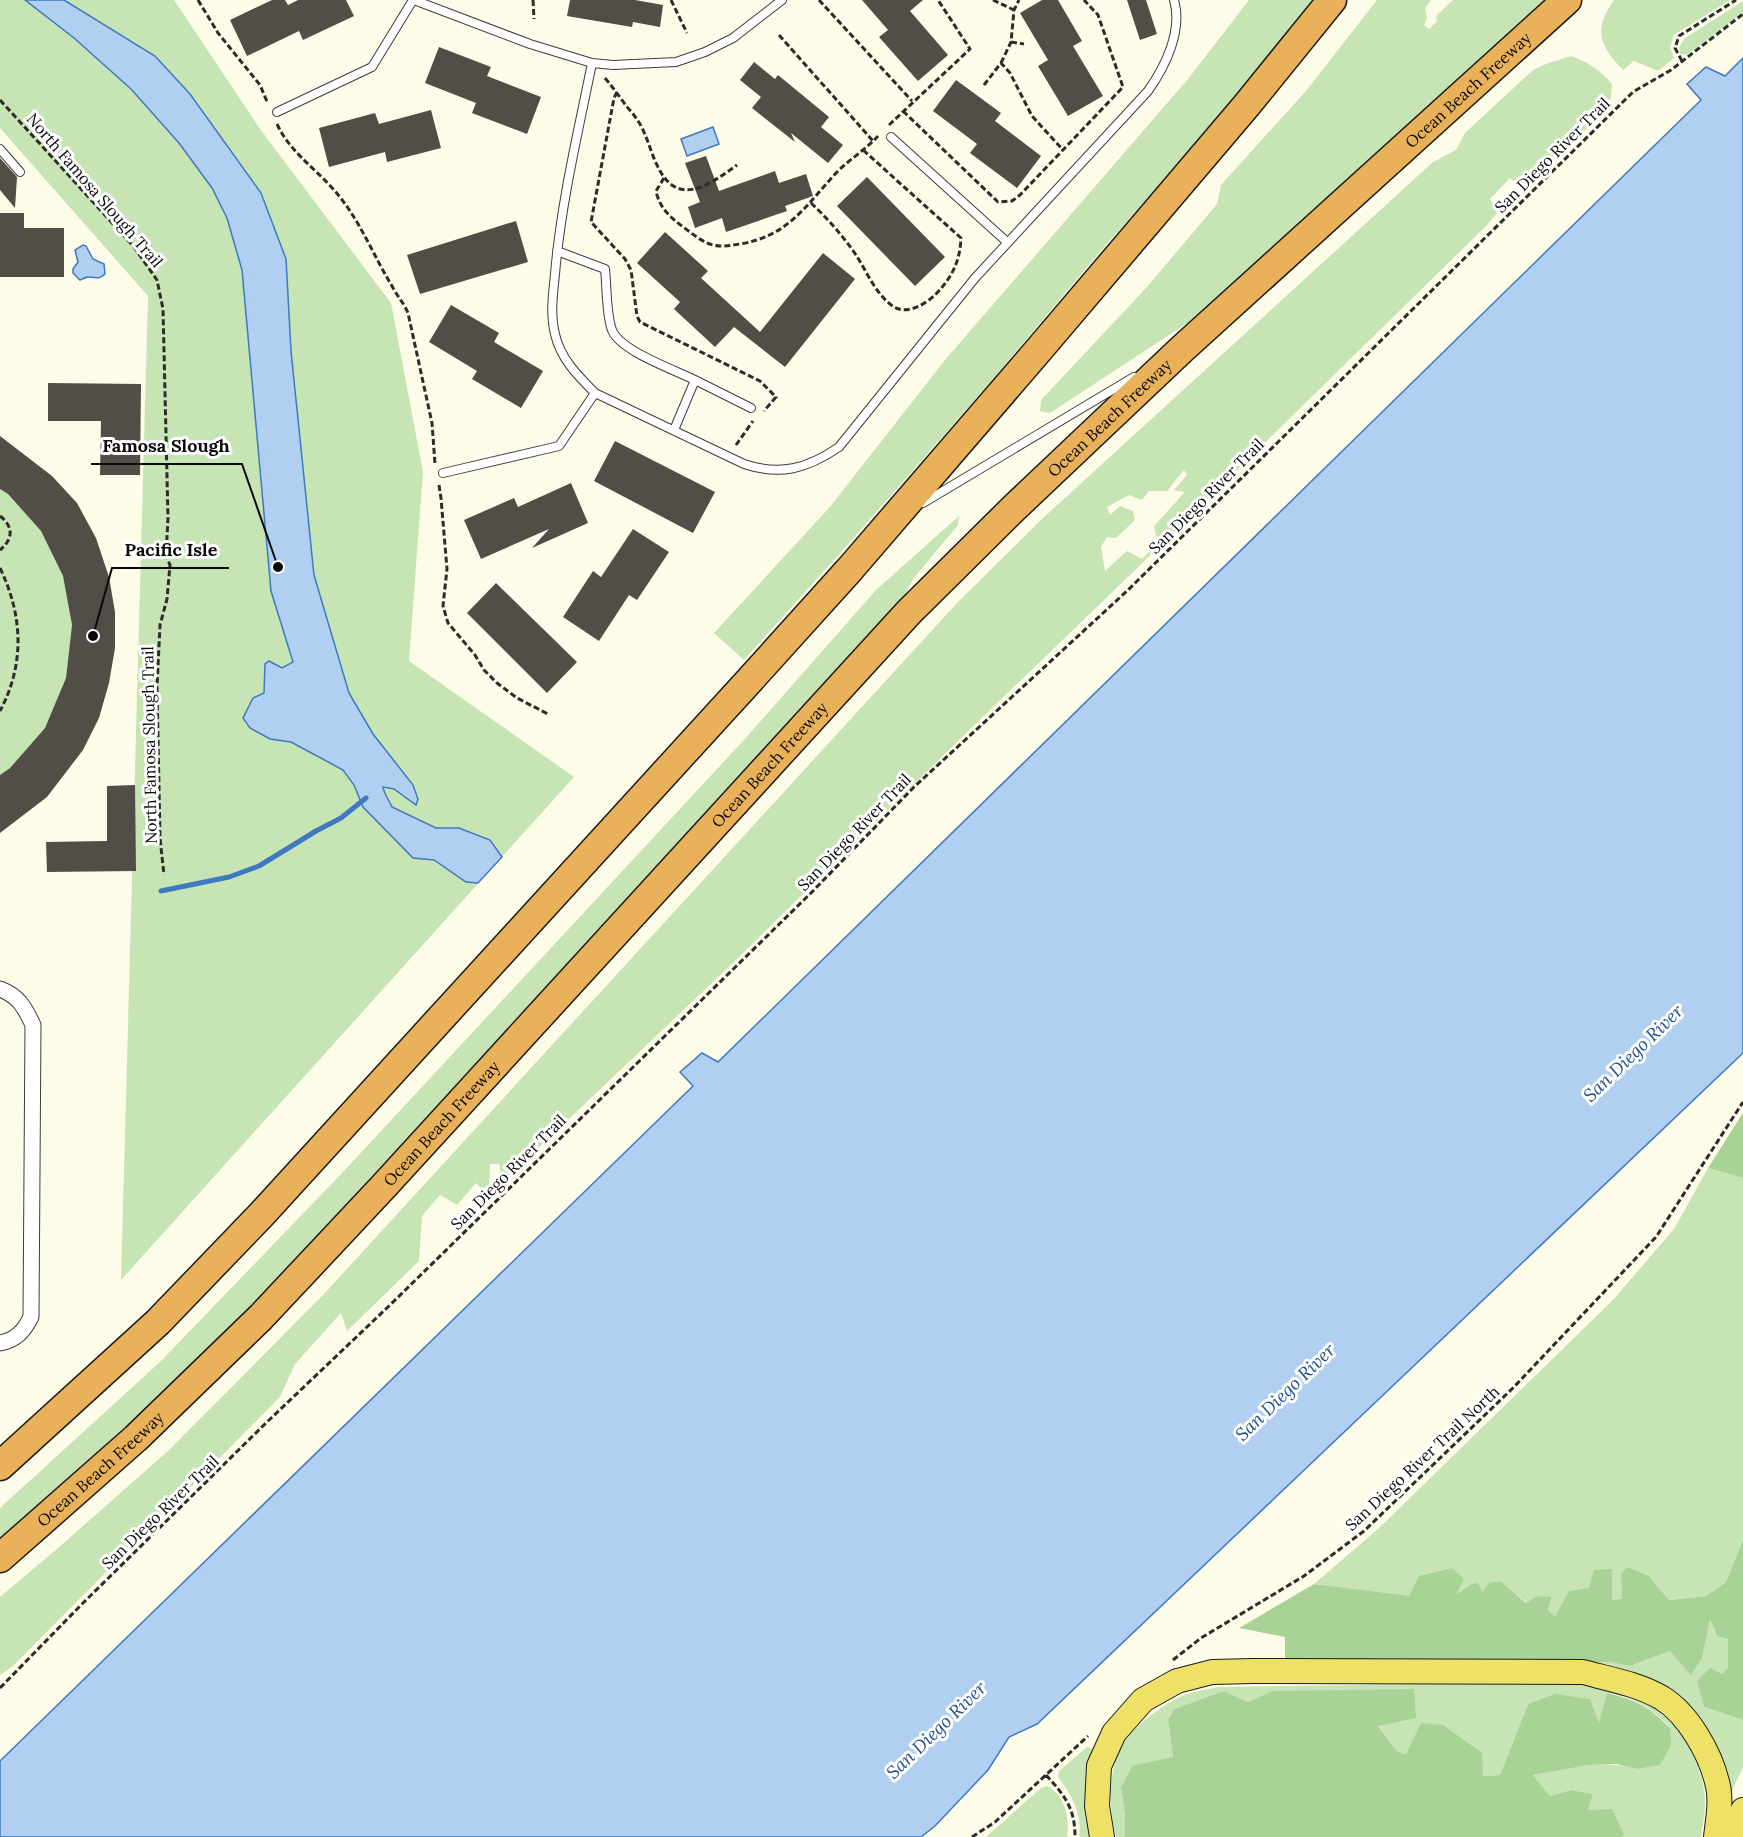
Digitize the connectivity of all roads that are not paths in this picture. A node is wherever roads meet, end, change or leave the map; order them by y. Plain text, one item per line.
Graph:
1 (413, 0) edge
2 (782, 0) edge
3 (1174, 0) edge
4 (1332, 0) edge
5 (1567, 0) edge
6 (592, 63) junction
7 (275, 115) road end
8 (891, 137) dead end
9 (0, 149) edge
10 (20, 172) dead end
11 (1007, 242) junction
12 (557, 251) junction
13 (1182, 349) junction
14 (1152, 367) dead end
15 (1142, 373) dead end
16 (695, 380) junction
17 (595, 393) junction
18 (751, 408) dead end
19 (674, 430) junction
20 (438, 474) road end
21 (890, 522) junction
22 (0, 989) edge
23 (0, 1343) edge
24 (0, 1466) edge
25 (0, 1558) edge
26 (1743, 1810) edge
27 (1102, 1837) edge
28 (1716, 1837) edge
29 (1731, 1837) edge

1 - 6 lane
1 - 7 lane
2 - 6 lane
3 - 11 lane
4 - 21 highway
5 - 13 highway, Ocean Beach Freeway
6 - 12 lane
8 - 11 lane
9 - 10 lane
11 - 19 lane
12 - 16 lane
12 - 17 lane
13 - 14 lane
13 - 25 highway, Ocean Beach Freeway
15 - 21 lane
16 - 18 lane
16 - 19 lane
17 - 19 lane
17 - 20 lane
21 - 24 highway
22 - 23 street
26 - 29 main road
27 - 28 main road

